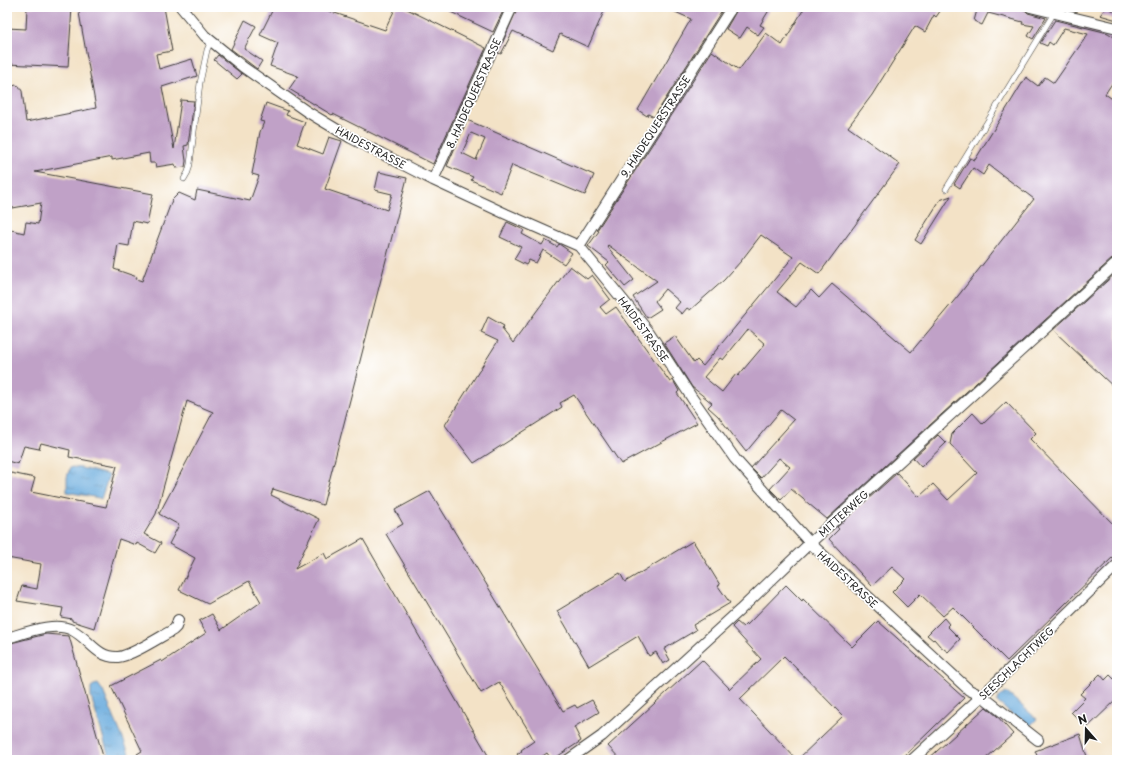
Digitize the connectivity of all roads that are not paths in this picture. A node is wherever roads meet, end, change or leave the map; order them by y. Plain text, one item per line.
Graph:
1 (181, 7) edge
2 (512, 7) edge
3 (732, 7) edge
4 (1030, 7) edge
5 (1054, 13) junction
6 (1117, 28) edge
7 (211, 41) junction
8 (184, 179) dead end
9 (433, 180) junction
10 (946, 189) dead end
11 (579, 246) junction
12 (1117, 263) edge
13 (810, 543) junction
14 (1117, 565) edge
15 (178, 620) dead end
16 (7, 638) edge
17 (982, 696) junction
18 (1038, 740) dead end
19 (568, 760) edge
20 (912, 760) edge

1 - 7 street, HAIDESTRASSE
2 - 9 street, 8. HAIDEQUERSTRASSE
3 - 11 street, 9. HAIDEQUERSTRASSE
4 - 5 street
5 - 6 street
5 - 10 lane
7 - 8 lane
7 - 9 street, HAIDESTRASSE
9 - 11 street, HAIDESTRASSE
11 - 13 street, HAIDESTRASSE
12 - 13 street, MITTERWEG
13 - 17 street, HAIDESTRASSE
13 - 19 street, MITTERWEG
14 - 17 street, SEESCHLACHTWEG
15 - 16 street
17 - 18 street, HAIDESTRASSE
17 - 20 street, SEESCHLACHTWEG

